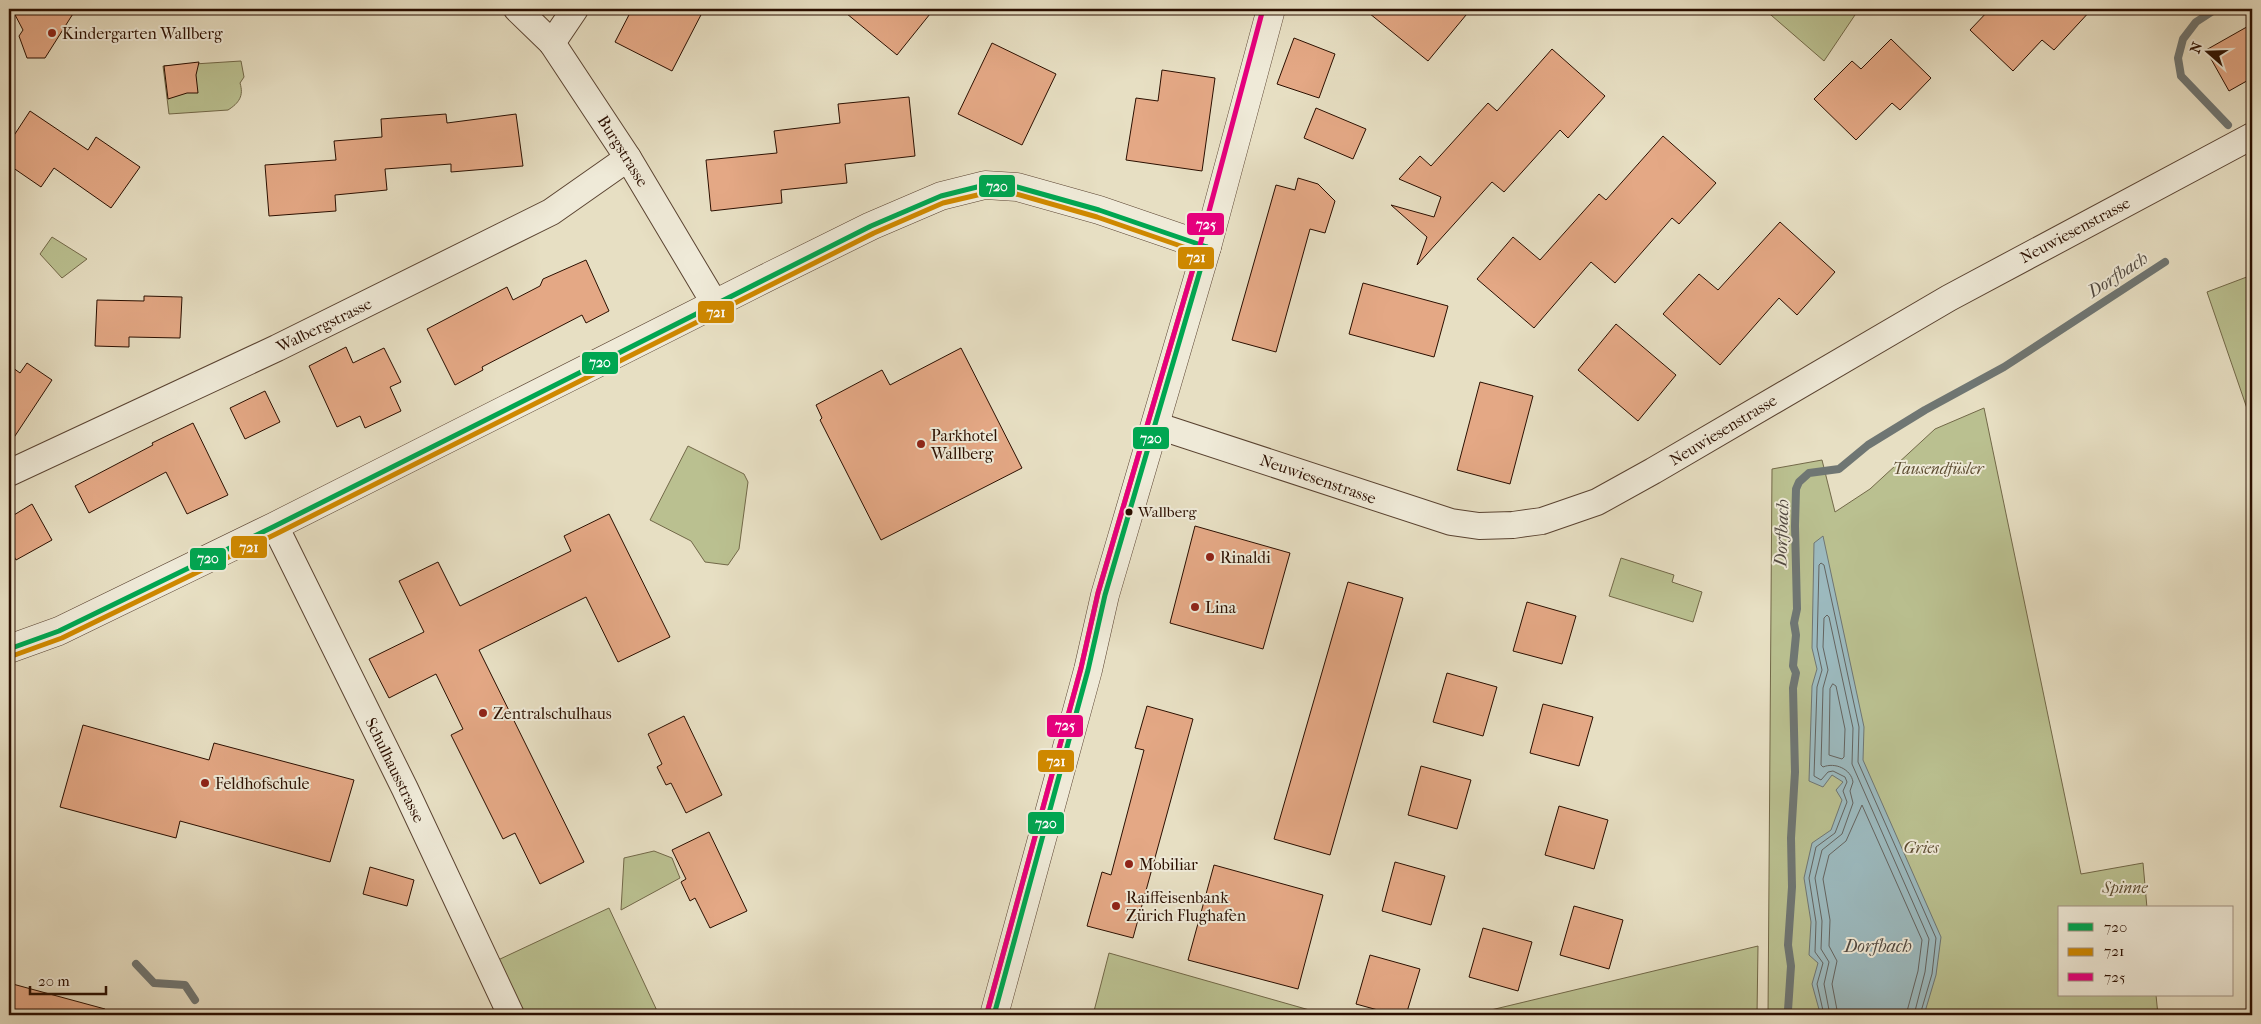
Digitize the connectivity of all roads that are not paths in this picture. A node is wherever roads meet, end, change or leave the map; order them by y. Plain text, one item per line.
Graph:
1 (517, 9) edge
2 (575, 9) edge
3 (1271, 9) edge
4 (552, 43) junction
5 (2252, 136) edge
6 (628, 158) junction
7 (1207, 247) junction
8 (715, 304) junction
9 (1156, 425) junction
10 (9, 473) edge
11 (275, 526) junction
12 (9, 649) edge
13 (511, 1015) edge
14 (994, 1015) edge

1 - 4 street, Burgstrasse
2 - 4 street
3 - 7 street
4 - 6 street, Burgstrasse
5 - 9 street, Neuwiesenstrasse
6 - 8 street, Burgstrasse
6 - 10 street, Walbergstrasse
7 - 8 street
7 - 9 street
8 - 11 street
9 - 14 street
11 - 12 street
11 - 13 street, Schulhausstrasse

